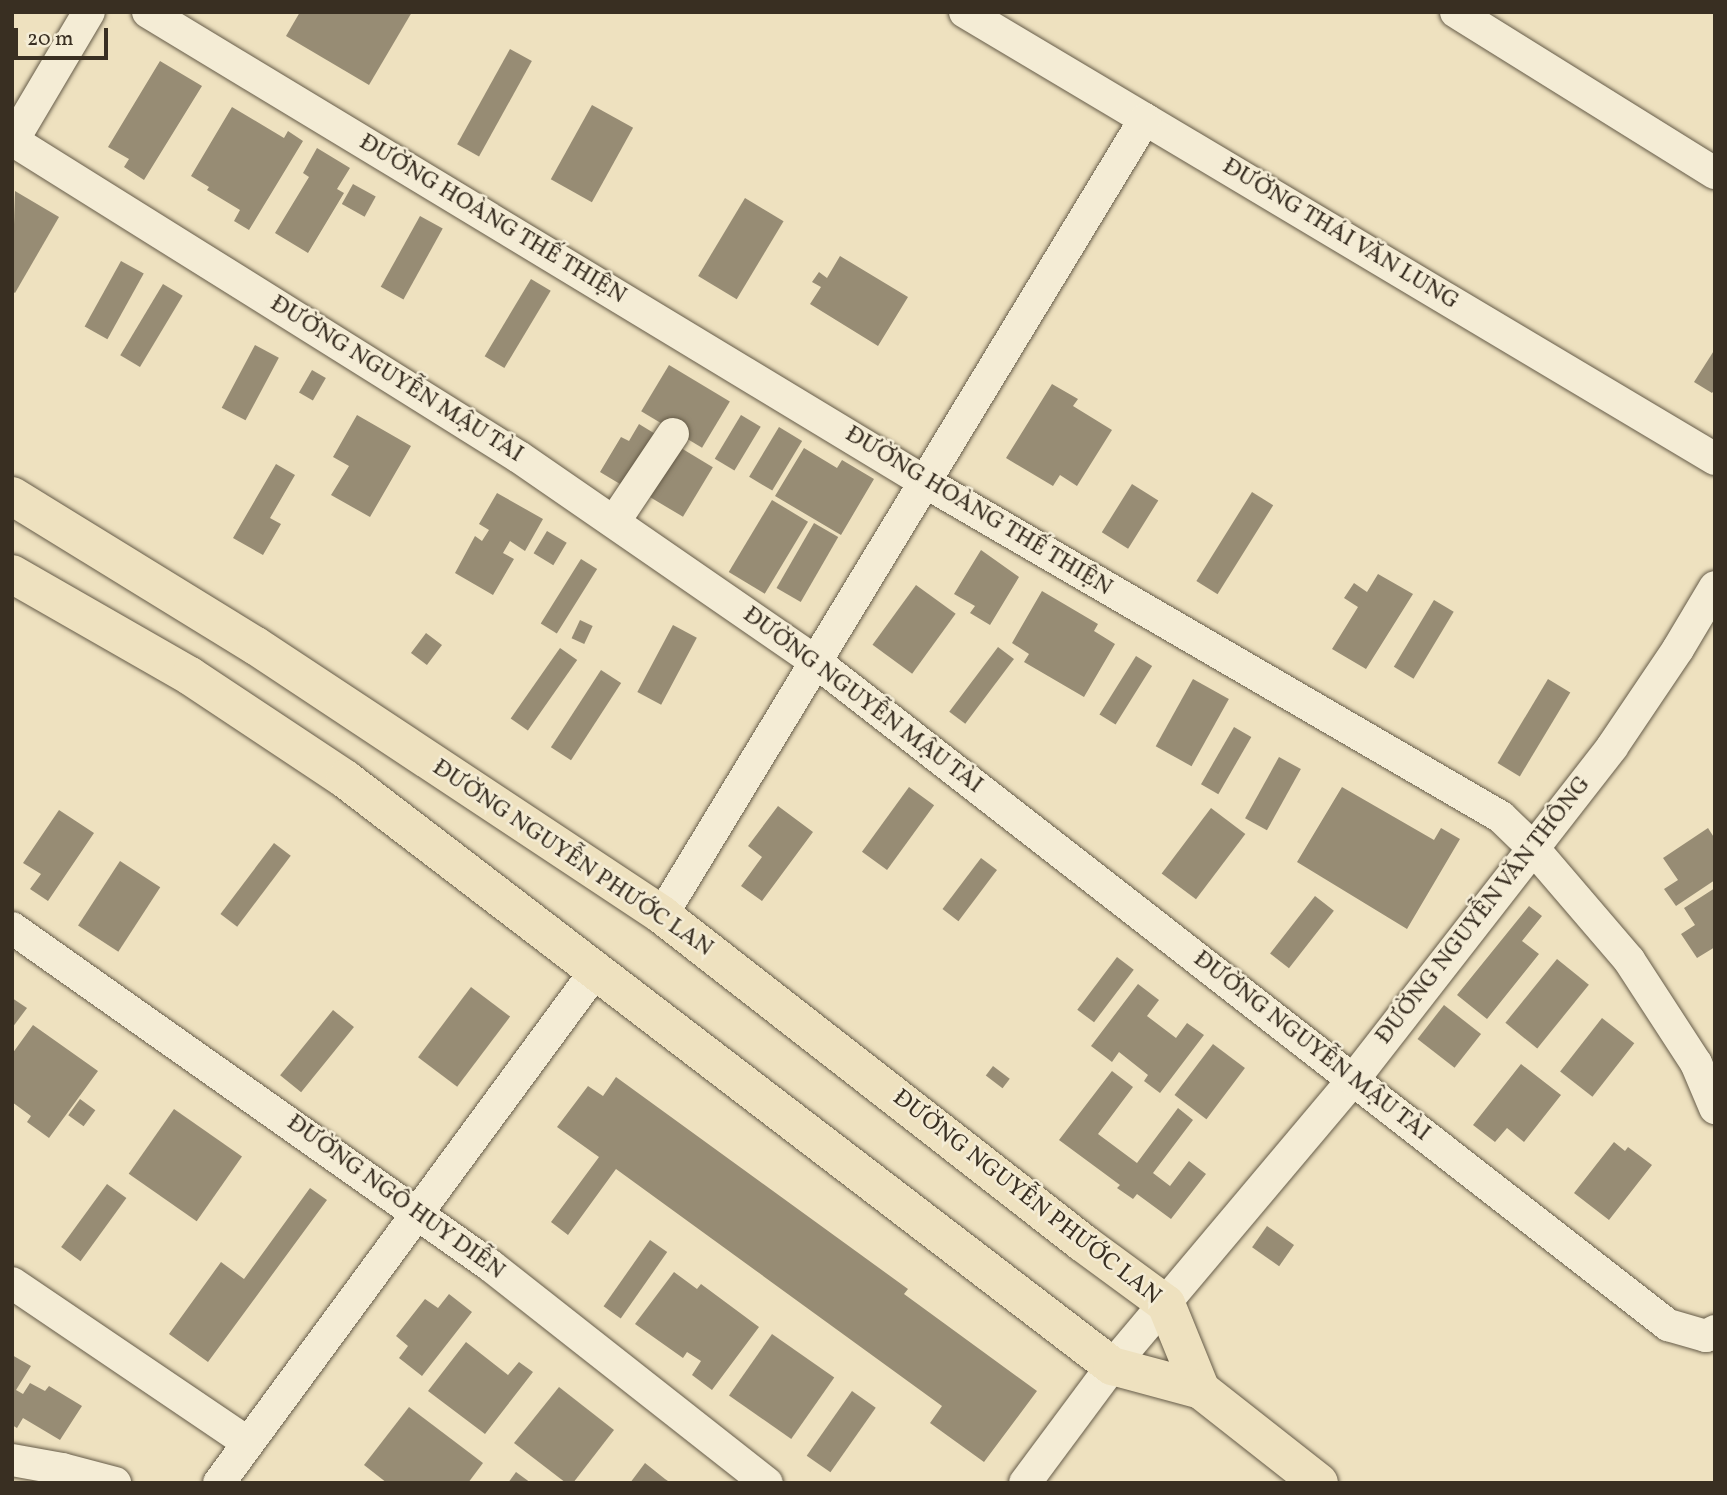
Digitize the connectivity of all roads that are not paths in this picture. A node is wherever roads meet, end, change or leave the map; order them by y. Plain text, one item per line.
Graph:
1 (89, 12) edge
2 (148, 12) edge
3 (965, 12) edge
4 (1456, 12) edge
5 (1146, 119) junction
6 (13, 140) edge
7 (1715, 173) edge
8 (673, 434) dead end
9 (1715, 459) edge
10 (925, 482) junction
11 (12, 496) edge
12 (614, 522) junction
13 (12, 574) edge
14 (1715, 587) edge
15 (816, 662) junction
16 (1533, 848) junction
17 (662, 915) junction
18 (12, 928) edge
19 (597, 969) junction
20 (1353, 1080) junction
21 (1715, 1108) edge
22 (416, 1213) junction
23 (12, 1283) edge
24 (1166, 1304) junction
25 (1715, 1331) edge
26 (1112, 1366) junction
27 (1202, 1390) junction
28 (248, 1443) junction
29 (12, 1460) edge
30 (115, 1483) edge
31 (219, 1483) edge
32 (767, 1483) edge
33 (1025, 1483) edge
34 (1318, 1483) edge

1 - 6 street
2 - 10 street, ĐƯỜNG HOÀNG THẾ THIỆN
3 - 5 street, ĐƯỜNG THÁI VĂN LUNG
4 - 7 street
5 - 9 street, ĐƯỜNG THÁI VĂN LUNG
5 - 10 street
6 - 12 street, ĐƯỜNG NGUYỄN MẬU TÀI
8 - 12 street
10 - 15 street
10 - 16 street, ĐƯỜNG HOÀNG THẾ THIỆN
11 - 17 main road, ĐƯỜNG NGUYỄN PHƯỚC LAN
12 - 15 street, ĐƯỜNG NGUYỄN MẬU TÀI
13 - 19 main road, ĐƯỜNG NGUYỄN PHƯỚC LAN
14 - 16 street, ĐƯỜNG NGUYỄN VĂN THÔNG
15 - 17 street
15 - 20 street, ĐƯỜNG NGUYỄN MẬU TÀI
16 - 20 street, ĐƯỜNG NGUYỄN VĂN THÔNG
16 - 21 street, ĐƯỜNG HOÀNG THẾ THIỆN
17 - 24 main road, ĐƯỜNG NGUYỄN PHƯỚC LAN
18 - 22 street, ĐƯỜNG NGÔ HUY DIỄN
19 - 22 street
19 - 26 main road, ĐƯỜNG NGUYỄN PHƯỚC LAN
20 - 24 street, ĐƯỜNG NGUYỄN VĂN THÔNG
20 - 25 street, ĐƯỜNG NGUYỄN MẬU TÀI
22 - 28 street
22 - 32 street, ĐƯỜNG NGÔ HUY DIỄN
23 - 28 street
24 - 26 street, ĐƯỜNG NGUYỄN VĂN THÔNG
24 - 27 main road, ĐƯỜNG NGUYỄN PHƯỚC LAN
26 - 27 main road, ĐƯỜNG NGUYỄN PHƯỚC LAN
26 - 33 street, ĐƯỜNG NGUYỄN VĂN THÔNG
27 - 34 main road, ĐƯỜNG NGUYỄN PHƯỚC LAN
28 - 31 street
29 - 30 street

